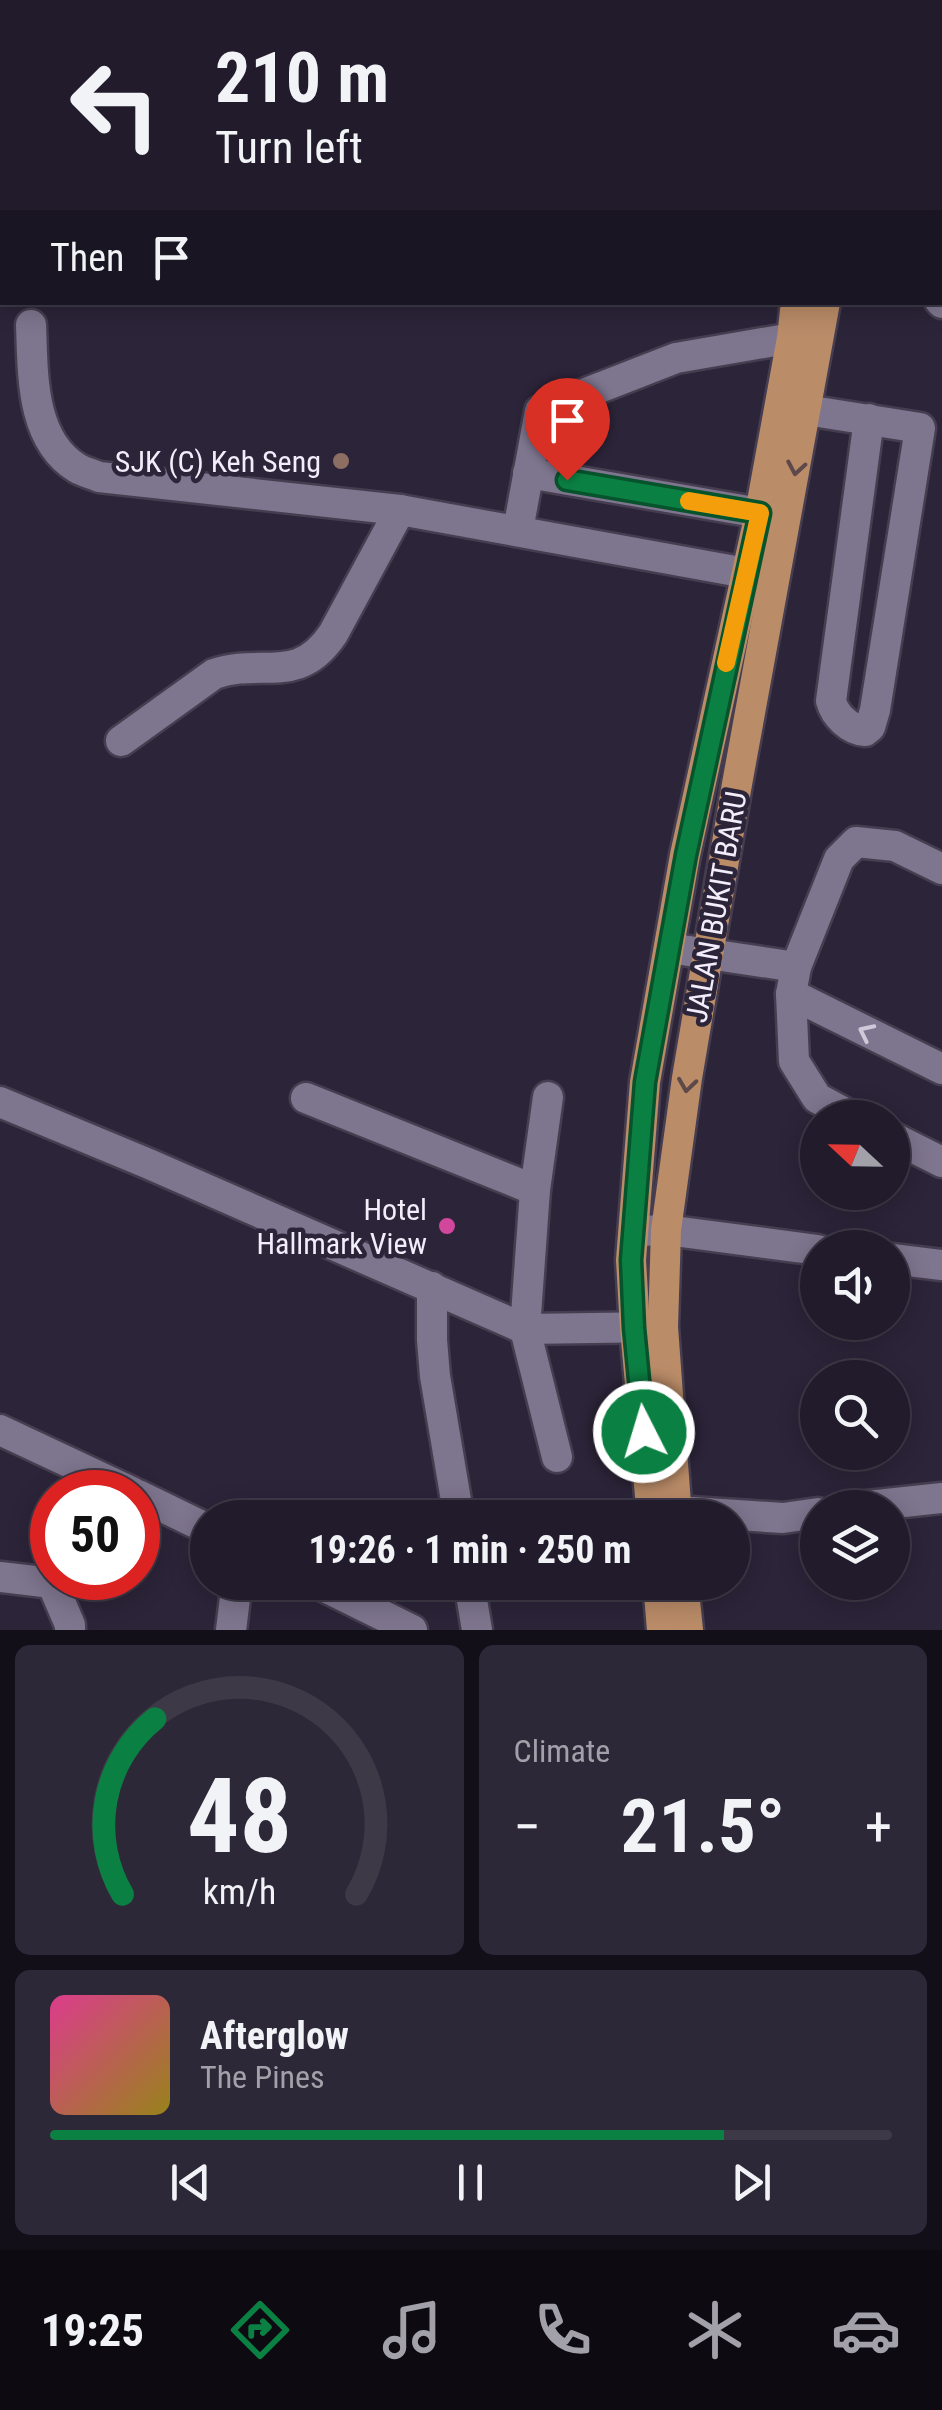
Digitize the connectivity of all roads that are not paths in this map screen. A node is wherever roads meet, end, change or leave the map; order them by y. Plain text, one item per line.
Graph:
1 (796, 305) edge
2 (824, 305) edge
3 (31, 325) dead end
4 (792, 338) junction
5 (806, 410) junction
6 (870, 420) junction
7 (528, 473) junction
8 (400, 510) junction
9 (760, 513) junction
10 (518, 530) junction
11 (746, 573) junction
12 (121, 740) dead end
13 (942, 869) edge
14 (669, 948) junction
15 (708, 954) junction
16 (794, 981) junction
17 (942, 1069) edge
18 (548, 1097) dead end
19 (306, 1098) dead end
20 (821, 1100) edge
21 (0, 1102) edge
22 (910, 1146) edge
23 (942, 1162) edge
24 (535, 1190) junction
25 (666, 1230) junction
26 (632, 1231) junction
27 (800, 1248) edge
28 (910, 1261) edge
29 (942, 1265) edge
30 (432, 1287) junction
31 (525, 1328) junction
32 (648, 1328) junction
33 (0, 1430) edge
34 (558, 1456) dead end
35 (58, 1470) edge
36 (942, 1498) edge
37 (456, 1500) edge
38 (667, 1500) edge
39 (910, 1501) edge
40 (160, 1506) edge
41 (800, 1515) edge
42 (750, 1517) edge
43 (190, 1520) edge
44 (0, 1577) edge
45 (30, 1579) edge
46 (60, 1600) edge
47 (235, 1600) edge
48 (351, 1600) edge
49 (472, 1600) edge
50 (660, 1600) edge
51 (685, 1600) edge
52 (70, 1630) edge
53 (232, 1630) edge
54 (412, 1630) edge
55 (477, 1630) edge
56 (662, 1630) edge
57 (688, 1630) edge

1 - 4 main road, JALAN BUKIT BARU
2 - 5 main road, JALAN BUKIT BARU
3 - 8 street
4 - 7 street
4 - 9 main road, JALAN BUKIT BARU
5 - 6 street
5 -> 15 main road, JALAN BUKIT BARU
6 - 6 street
7 - 9 street
7 - 10 street
8 - 10 street
8 - 12 street
9 - 11 main road, JALAN BUKIT BARU
10 - 11 street
11 - 14 main road, JALAN BUKIT BARU
13 - 16 street
14 - 15 street
14 - 26 main road, JALAN BUKIT BARU
15 - 16 street
15 -> 25 main road, JALAN BUKIT BARU
17 -> 16 street
16 - 20 street
18 - 24 street
19 - 24 street
21 - 30 street
22 - 23 street
24 - 31 street
25 - 26 street
25 - 27 street
25 - 32 main road, JALAN BUKIT BARU
26 - 32 main road, JALAN BUKIT BARU
28 - 29 street
30 - 31 street
30 - 37 street
31 - 32 street
31 - 34 street
32 - 38 main road, JALAN BUKIT BARU
33 - 35 street
36 - 39 street
40 - 43 street
41 - 42 street
44 - 45 street
46 - 52 street
47 - 53 street
48 - 54 street
49 - 55 street
50 - 56 main road
51 - 57 main road

